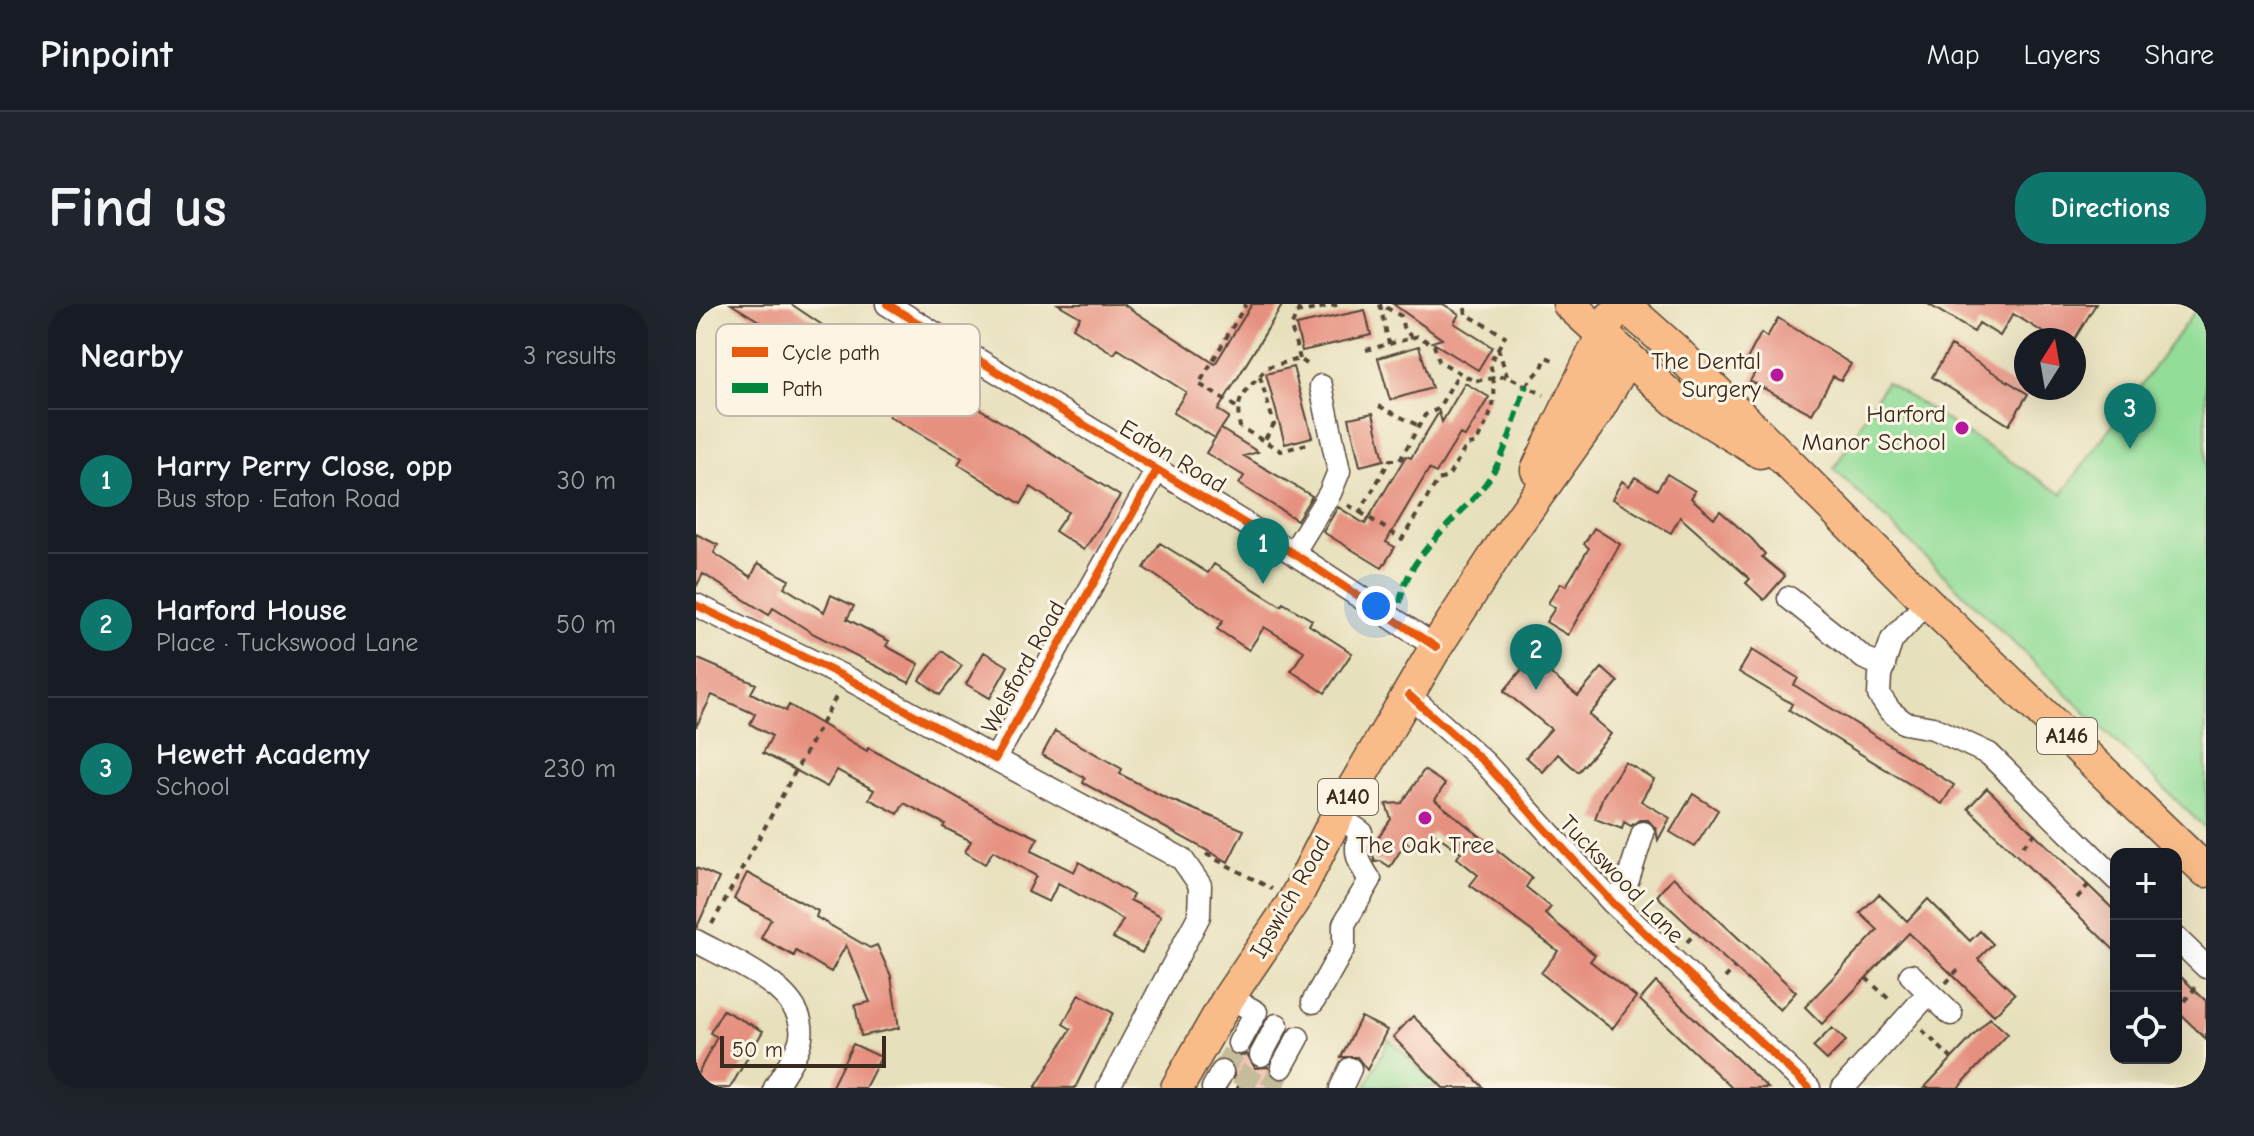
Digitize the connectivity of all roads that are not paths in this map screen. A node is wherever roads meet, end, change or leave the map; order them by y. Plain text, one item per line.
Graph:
1 (887, 304) edge
2 (1569, 304) edge
3 (1620, 304) edge
4 (920, 324) edge
5 (1602, 335) junction
6 (1628, 357) junction
7 (980, 361) edge
8 (1321, 386) dead end
9 (1157, 470) junction
10 (1807, 481) junction
11 (1504, 542) junction
12 (1293, 553) junction
13 (1789, 598) dead end
14 (1927, 602) junction
15 (696, 605) edge
16 (1436, 647) junction
17 (1884, 666) junction
18 (1409, 695) junction
19 (995, 759) junction
20 (1337, 816) junction
21 (1643, 833) dead end
22 (2206, 871) edge
23 (2110, 873) edge
24 (1613, 903) junction
25 (698, 942) edge
26 (2182, 947) edge
27 (1911, 975) dead end
28 (2202, 976) edge
29 (1929, 993) junction
30 (1229, 997) junction
31 (1313, 1002) dead end
32 (1951, 1014) dead end
33 (1282, 1029) dead end
34 (1187, 1085) edge
35 (775, 1088) edge
36 (1108, 1088) edge
37 (1809, 1088) edge
38 (1843, 1088) edge

1 - 4 street, Eaton Road
2 - 5 highway
3 - 5 highway, Ipswich Road / A140
3 - 6 highway
3 - 10 highway, A146
5 - 6 highway, A146
5 - 11 highway, Ipswich Road / A140
6 - 10 highway, A146
6 - 11 highway, Ipswich Road / A140
7 - 9 street, Eaton Road
8 - 12 street
9 - 12 street, Eaton Road
9 - 19 street, Welsford Road
10 - 14 highway, A146
11 - 16 highway, Ipswich Road / A140
12 - 16 street, Eaton Road
13 - 17 street
14 - 17 street
14 - 22 highway, A146
15 - 19 street, Welsford Road
16 - 18 highway, Ipswich Road / A140
17 - 23 street
18 - 20 highway, Ipswich Road / A140
18 - 24 street, Tuckswood Lane
19 - 36 street, Welsford Road
20 - 30 highway, Ipswich Road / A140
20 - 31 street
21 - 24 street
24 - 37 street, Tuckswood Lane
25 - 35 street
26 - 28 street
27 - 29 street
29 - 32 street
29 - 38 street
30 - 33 street
30 - 34 highway, Ipswich Road / A140

